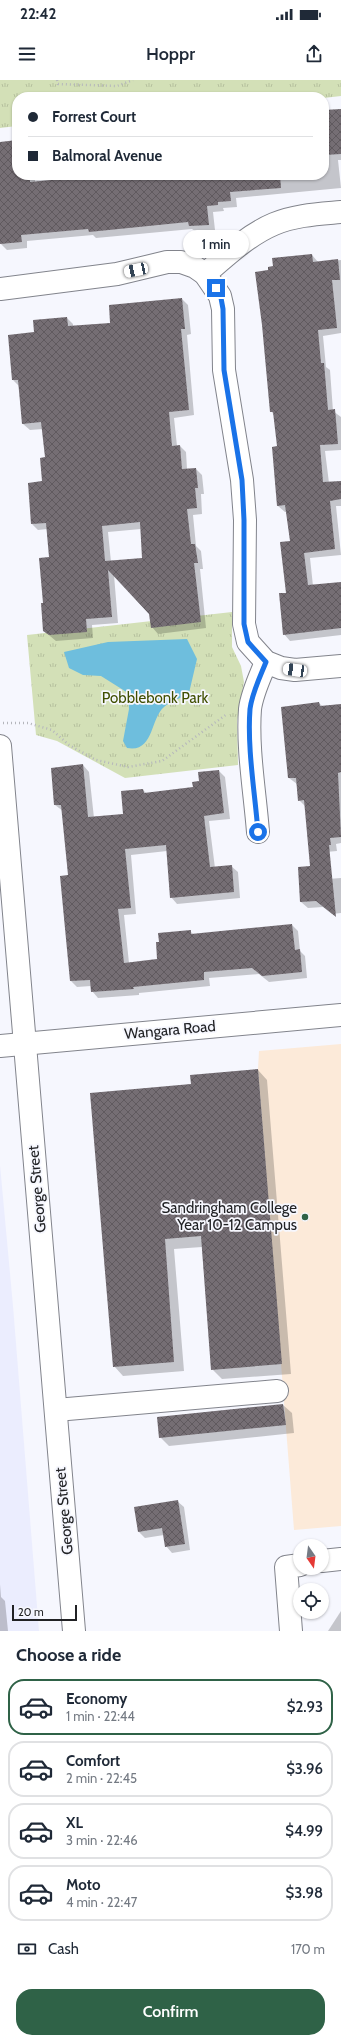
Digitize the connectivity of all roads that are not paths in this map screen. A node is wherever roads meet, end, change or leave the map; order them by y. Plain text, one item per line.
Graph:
1 (341, 212) edge
2 (205, 274) junction
3 (0, 289) edge
4 (266, 662) junction
5 (341, 666) edge
6 (0, 746) edge
7 (4, 831) edge
8 (258, 832) dead end
9 (341, 1014) edge
10 (24, 1043) junction
11 (0, 1046) edge
12 (277, 1391) dead end
13 (56, 1410) junction
14 (341, 1559) edge
15 (329, 1561) edge
16 (293, 1566) edge
17 (74, 1631) edge
18 (291, 1631) edge

1 - 2 street
2 - 3 street
2 - 4 street
4 - 5 street
4 - 8 street
6 - 7 street, George Street
7 - 10 street, George Street
9 - 10 street, Wangara Road
10 - 11 street, Wangara Road
10 - 13 street, George Street
12 - 13 street
13 - 17 street, George Street
14 - 15 street
16 - 18 street

